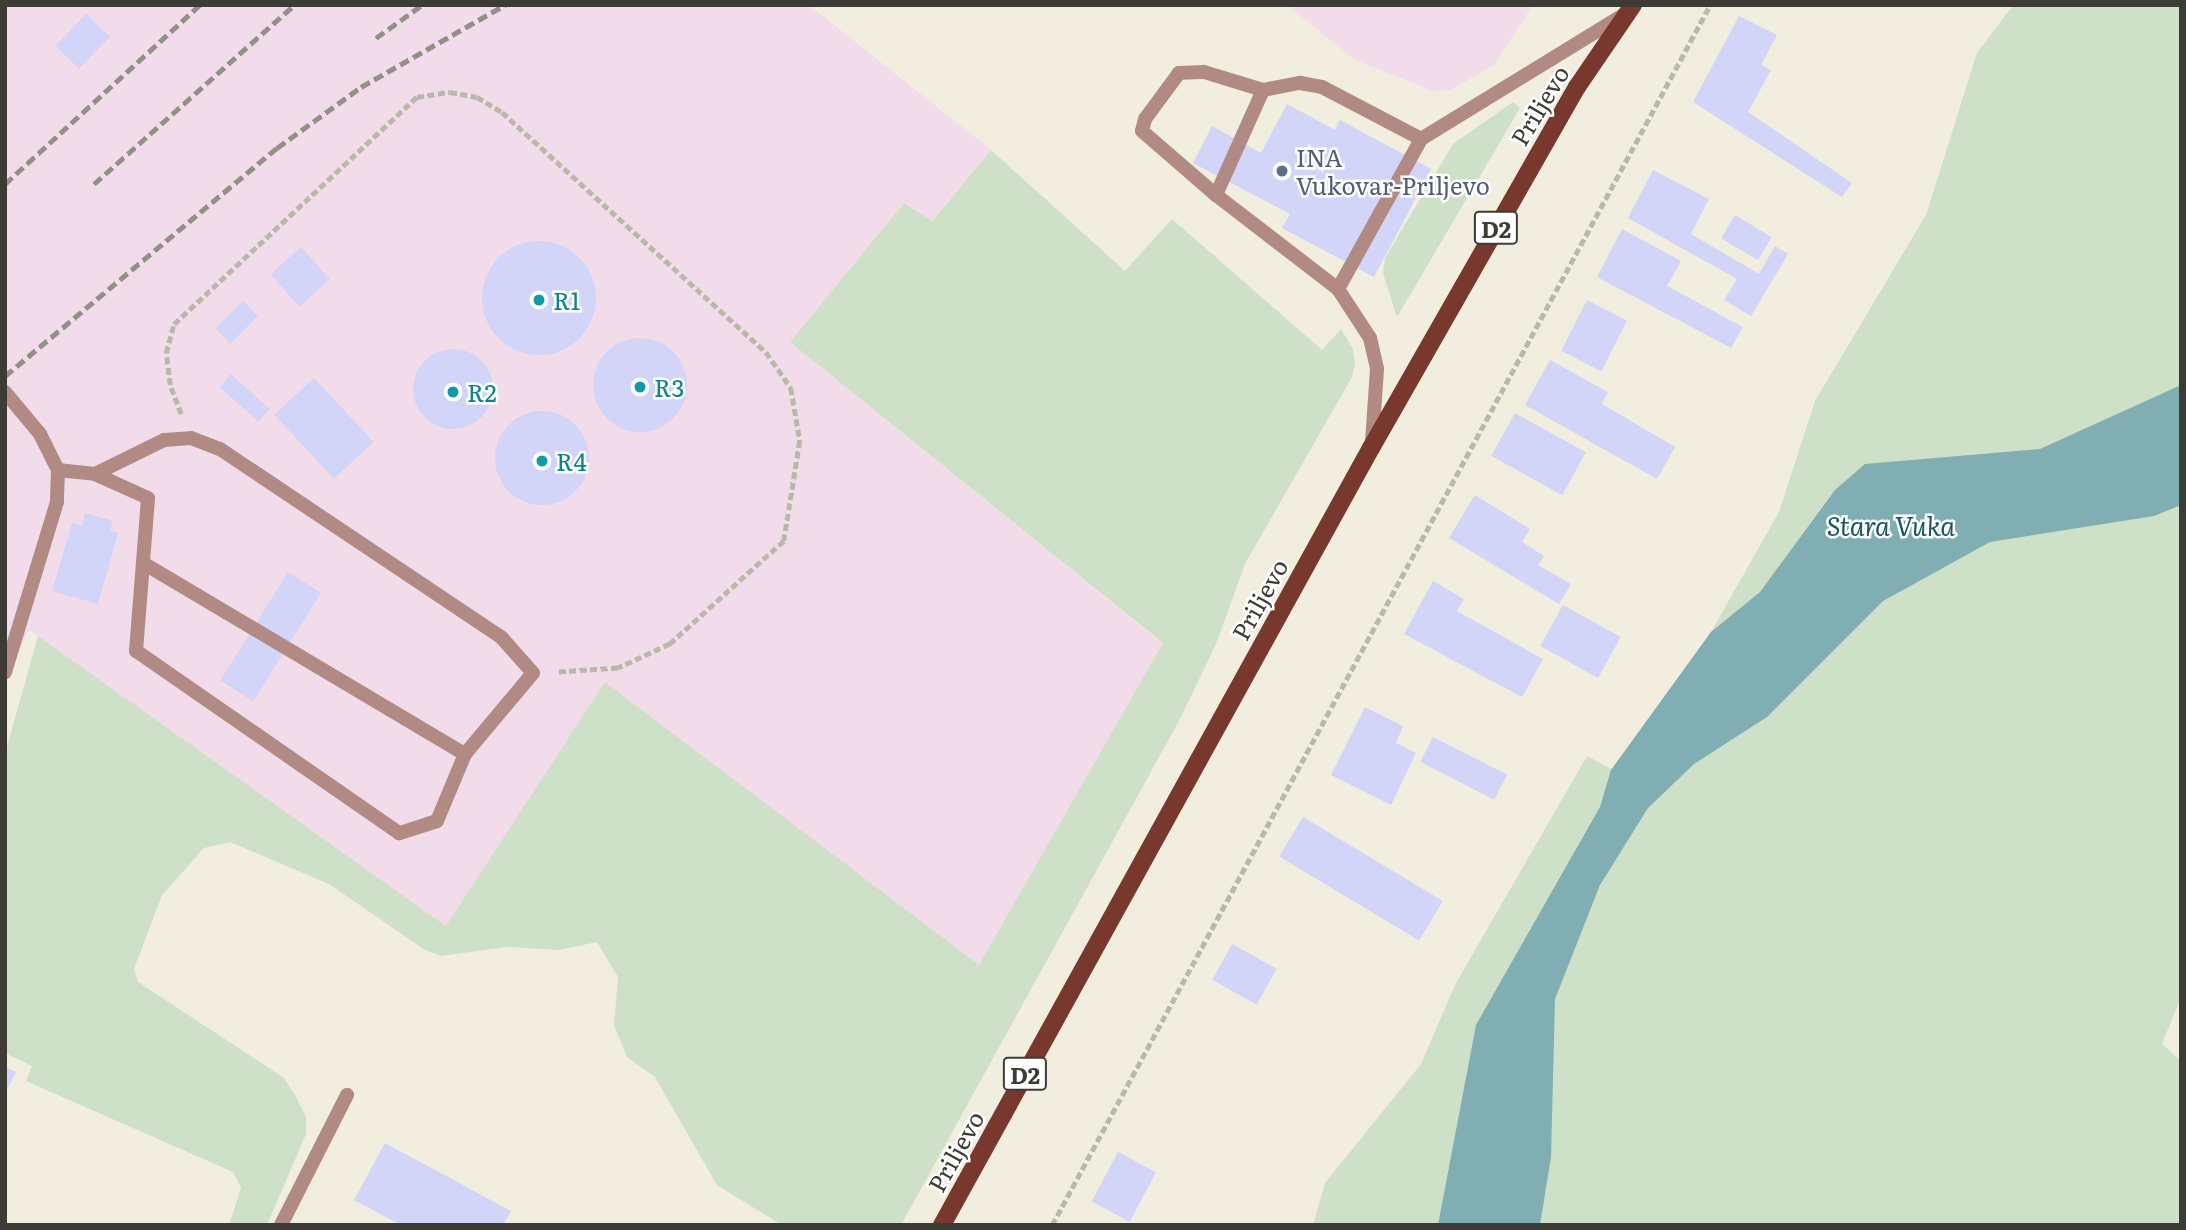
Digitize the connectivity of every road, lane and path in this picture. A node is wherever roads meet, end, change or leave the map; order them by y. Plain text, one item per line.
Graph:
1 (1710, 5) edge
2 (1630, 9) edge
3 (1263, 90) junction
4 (1421, 139) junction
5 (1216, 195) junction
6 (1338, 289) junction
7 (5, 392) edge
8 (191, 438) junction
9 (1371, 448) junction
10 (58, 470) junction
11 (95, 474) junction
12 (143, 563) junction
13 (5, 672) edge
14 (533, 673) junction
15 (465, 754) junction
16 (347, 1095) dead end
17 (281, 1225) edge
18 (942, 1225) edge
19 (1052, 1225) edge

1 - 19 path
2 - 4 lane
2 - 9 main road, Priljevo / D2
3 - 4 lane
3 - 5 lane
3 - 5 lane
4 - 6 lane
5 - 6 lane
6 - 9 lane
7 - 10 lane
8 - 11 lane
8 - 14 lane
8 - 14 path
9 - 18 main road, Priljevo / D2
10 - 11 lane
10 - 13 lane
11 - 12 lane
12 - 15 lane
12 - 15 lane
14 - 15 lane
16 - 17 lane

